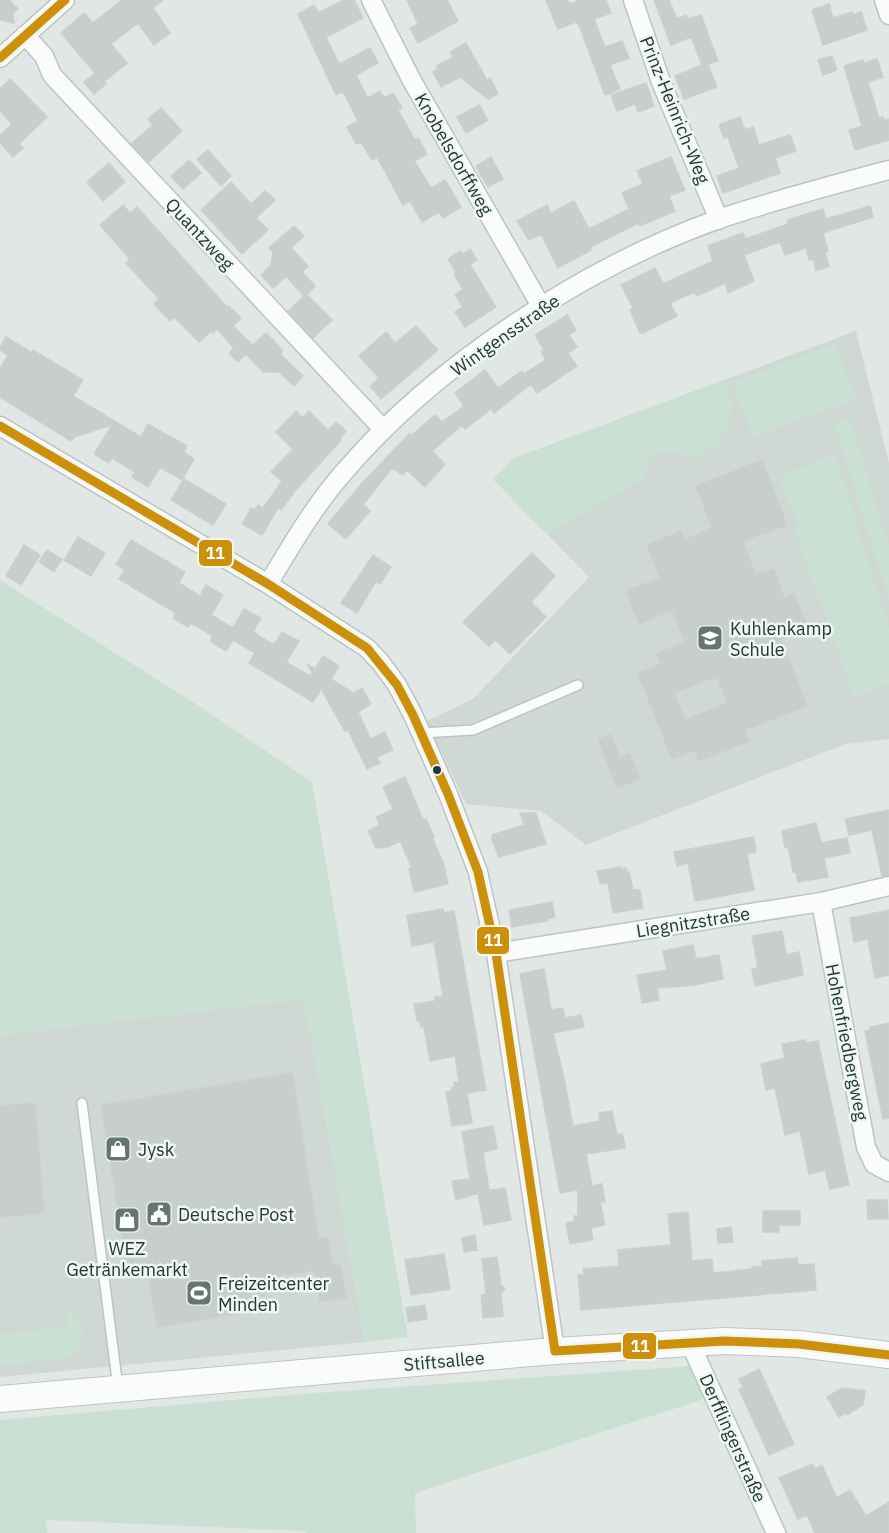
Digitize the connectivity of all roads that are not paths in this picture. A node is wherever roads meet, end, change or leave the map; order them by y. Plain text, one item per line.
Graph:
1 (65, 0) edge
2 (371, 0) edge
3 (633, 0) edge
4 (884, 0) edge
5 (889, 15) edge
6 (25, 35) junction
7 (0, 58) edge
8 (889, 170) edge
9 (719, 219) junction
10 (541, 306) junction
11 (0, 426) edge
12 (383, 429) junction
13 (268, 584) junction
14 (578, 685) dead end
15 (422, 733) junction
16 (889, 886) edge
17 (821, 902) junction
18 (496, 953) junction
19 (82, 1103) dead end
20 (889, 1172) edge
21 (690, 1343) junction
22 (555, 1351) junction
23 (889, 1355) edge
24 (118, 1390) junction
25 (0, 1399) edge
26 (776, 1533) edge

1 - 6 street
2 - 10 street, Knobelsdorffweg
3 - 9 street, Prinz-Heinrich-Weg
4 - 5 street
6 - 7 street
6 - 12 street, Quantzweg
8 - 9 street, Wintgensstraße
9 - 10 street, Wintgensstraße
10 - 12 street, Wintgensstraße
11 - 13 street
12 - 13 street, Wintgensstraße
13 - 15 street
14 - 15 lane
15 - 18 street
16 - 17 street, Liegnitzstraße
17 - 18 street, Liegnitzstraße
17 - 20 street, Hohenfriedbergweg
18 - 22 street
19 - 24 lane
21 - 22 main road, Stiftsallee
21 - 23 main road, Stiftsallee
21 - 26 street, Derfflingerstraße
22 - 24 main road, Stiftsallee
24 - 25 main road, Stiftsallee

